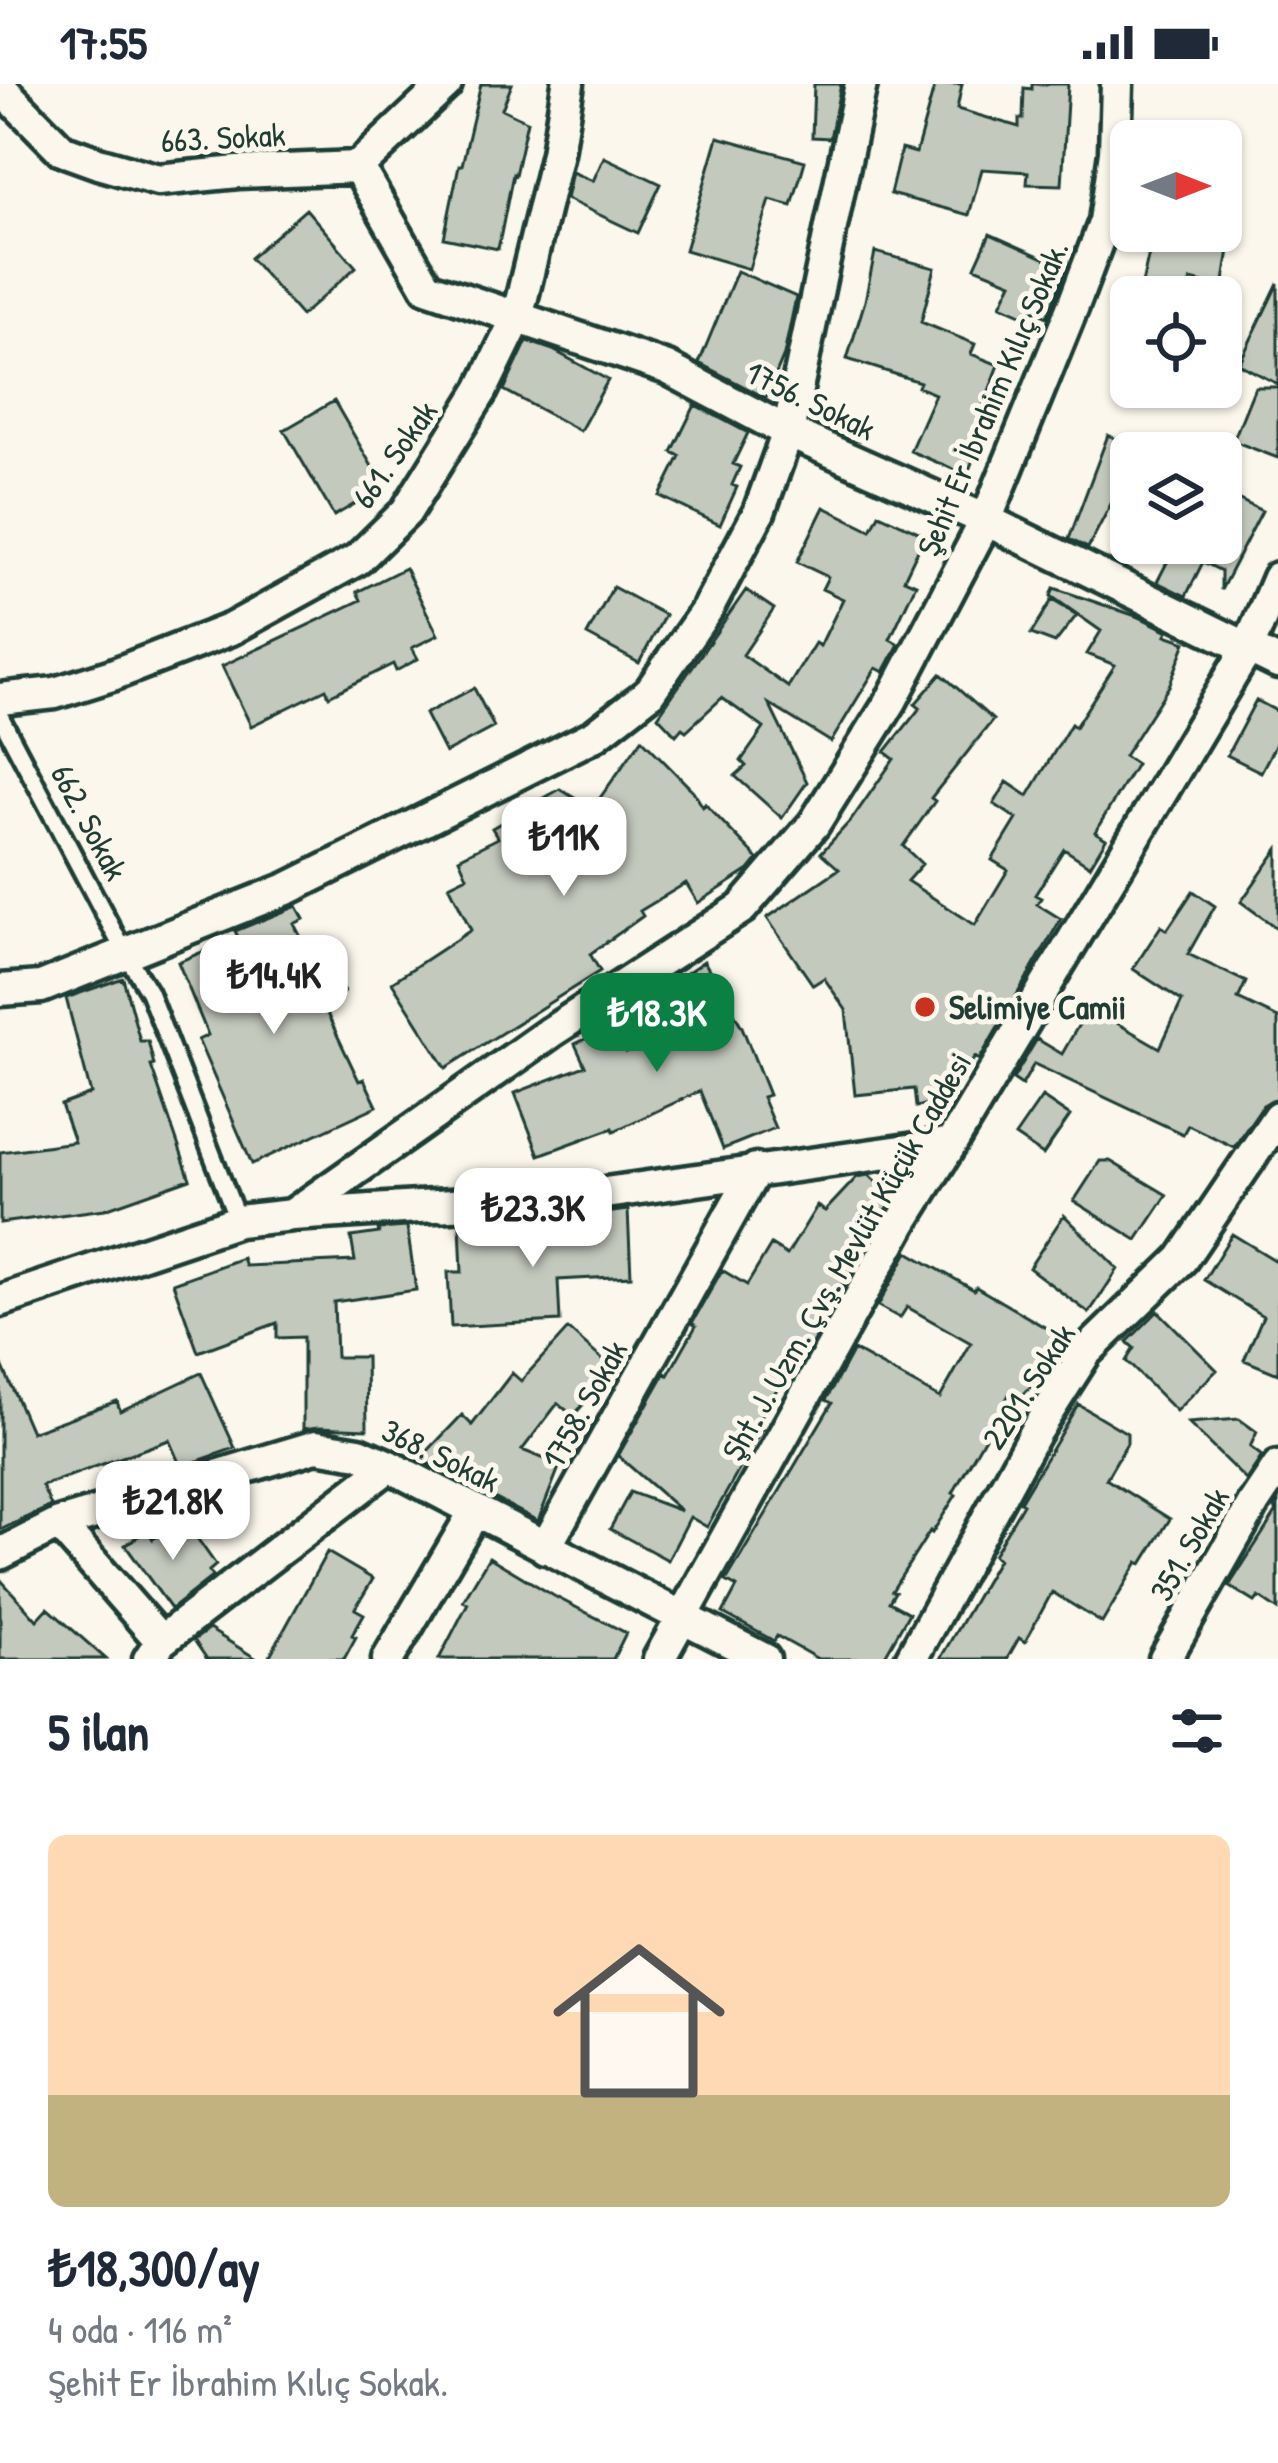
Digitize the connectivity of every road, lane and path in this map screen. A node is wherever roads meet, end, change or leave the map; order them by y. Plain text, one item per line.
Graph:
1 (446, 84) edge
2 (568, 84) edge
3 (861, 84) edge
4 (1117, 84) edge
5 (0, 87) edge
6 (358, 167) junction
7 (518, 318) junction
8 (788, 432) junction
9 (986, 520) junction
10 (1278, 578) edge
11 (1248, 648) junction
12 (1278, 663) edge
13 (0, 699) edge
14 (0, 716) edge
15 (125, 953) junction
16 (0, 990) edge
17 (1278, 1117) edge
18 (951, 1144) junction
19 (756, 1169) junction
20 (292, 1215) junction
21 (238, 1221) junction
22 (0, 1301) edge
23 (389, 1466) junction
24 (1278, 1467) edge
25 (475, 1511) junction
26 (58, 1524) junction
27 (545, 1548) junction
28 (0, 1554) edge
29 (682, 1616) junction
30 (155, 1650) edge
31 (388, 1659) edge
32 (659, 1659) edge
33 (764, 1659) edge
34 (910, 1659) edge
35 (1165, 1659) edge

1 - 6 street
2 - 7 street, 661. Sokak
3 - 8 street
4 - 9 street, Şehit Er İbrahim Kılıç Sokak.
5 - 6 street, 663. Sokak
6 - 7 street, 1756. Sokak
7 - 8 street, 1756. Sokak
7 - 13 street, 661. Sokak
8 - 9 street, 1756. Sokak
8 - 15 street
9 - 11 street, 1756. Sokak
9 - 20 street, Şehit Er İbrahim Kılıç Sokak.
10 - 11 street, Şht. J. Uzm. Çvş. Mevlüt Küçük Caddesi
11 - 12 street, 1756. Sokak
11 - 18 street, Şht. J. Uzm. Çvş. Mevlüt Küçük Caddesi
14 - 15 lane, 662. Sokak
15 - 16 street
15 - 21 lane, 662. Sokak
17 - 34 street, 2201. Sokak
18 - 19 street
18 - 29 street, Şht. J. Uzm. Çvş. Mevlüt Küçük Caddesi
19 - 20 street
19 - 27 street, 1758. Sokak
20 - 21 street, Şehit Er İbrahim Kılıç Sokak.
21 - 22 street, Şehit Er İbrahim Kılıç Sokak.
23 - 25 street, 368. Sokak
23 - 26 street, 368. Sokak
23 - 30 street
24 - 35 street, 351. Sokak
25 - 27 street, 368. Sokak
25 - 31 street
26 - 28 street, 368. Sokak
26 - 30 street
27 - 29 street, 368. Sokak
29 - 32 street, Şht. J. Uzm. Çvş. Mevlüt Küçük Caddesi
29 - 33 street, 368. Sokak

